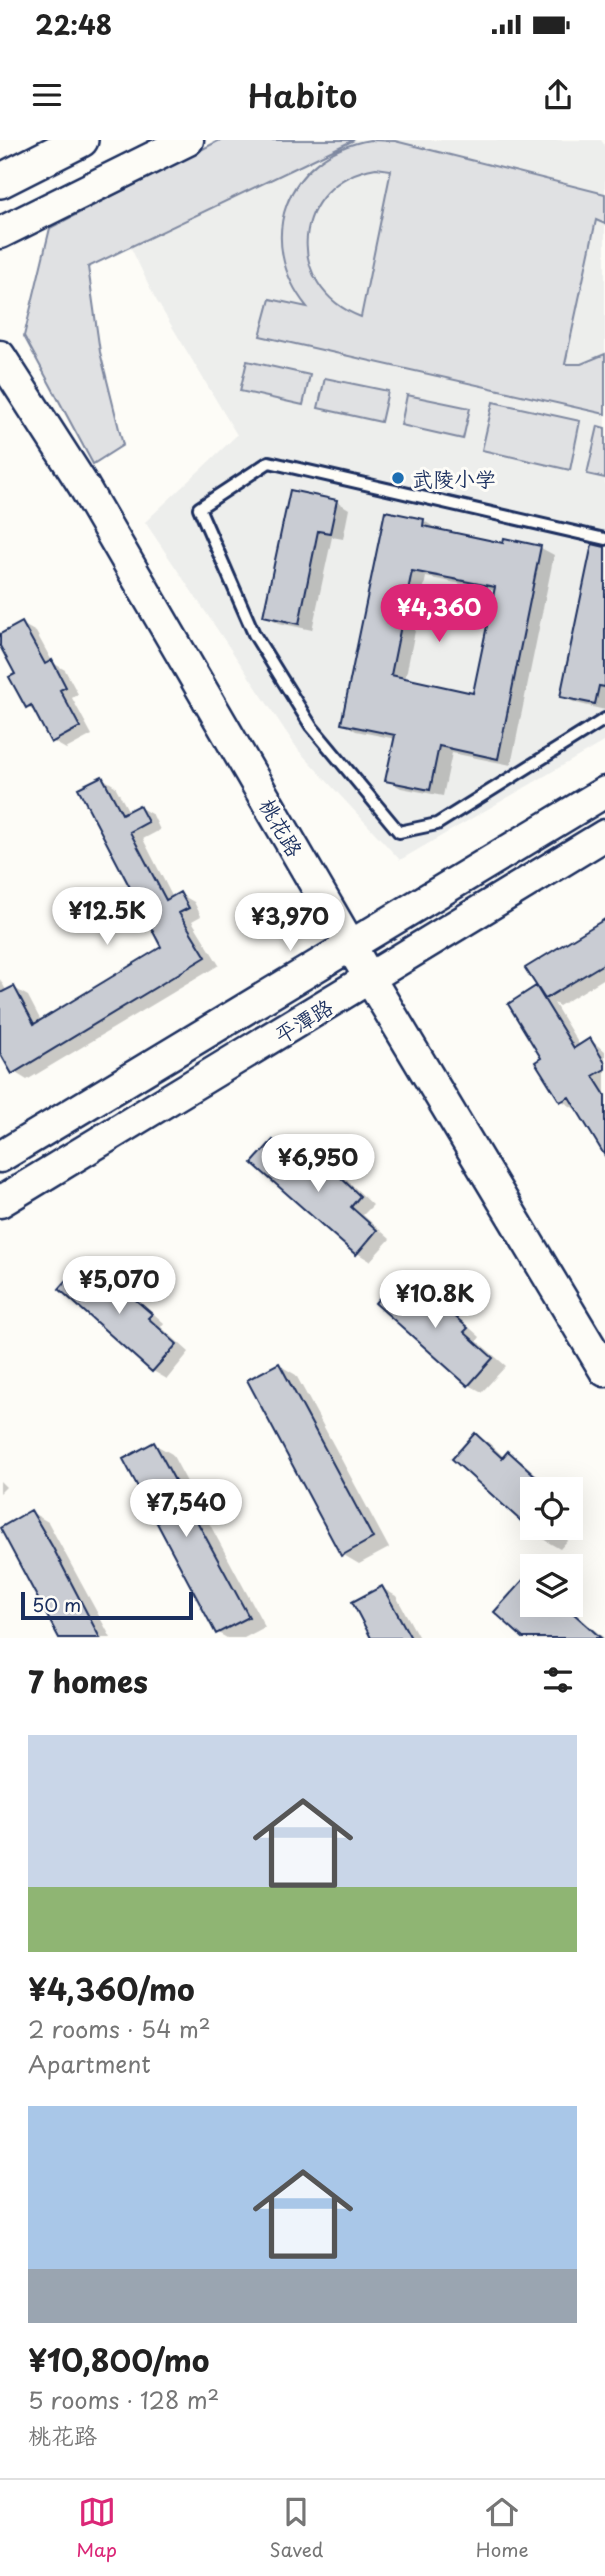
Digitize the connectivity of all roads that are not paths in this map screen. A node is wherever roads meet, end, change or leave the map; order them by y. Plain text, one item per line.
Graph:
1 (81, 140) edge
2 (188, 140) edge
3 (0, 181) edge
4 (0, 233) edge
5 (0, 356) edge
6 (605, 539) edge
7 (605, 719) edge
8 (605, 792) edge
9 (605, 835) edge
10 (351, 947) junction
11 (370, 979) junction
12 (0, 1157) edge
13 (0, 1202) edge
14 (605, 1371) edge

1 - 3 main road
2 - 4 street
5 - 10 street, 桃花路
6 - 7 lane
8 - 10 street, 平潭路
9 - 11 street, 平潭路
10 - 11 street, 桃花路
10 - 12 street, 平潭路
11 - 13 street, 平潭路
11 - 14 street, 桃花路

